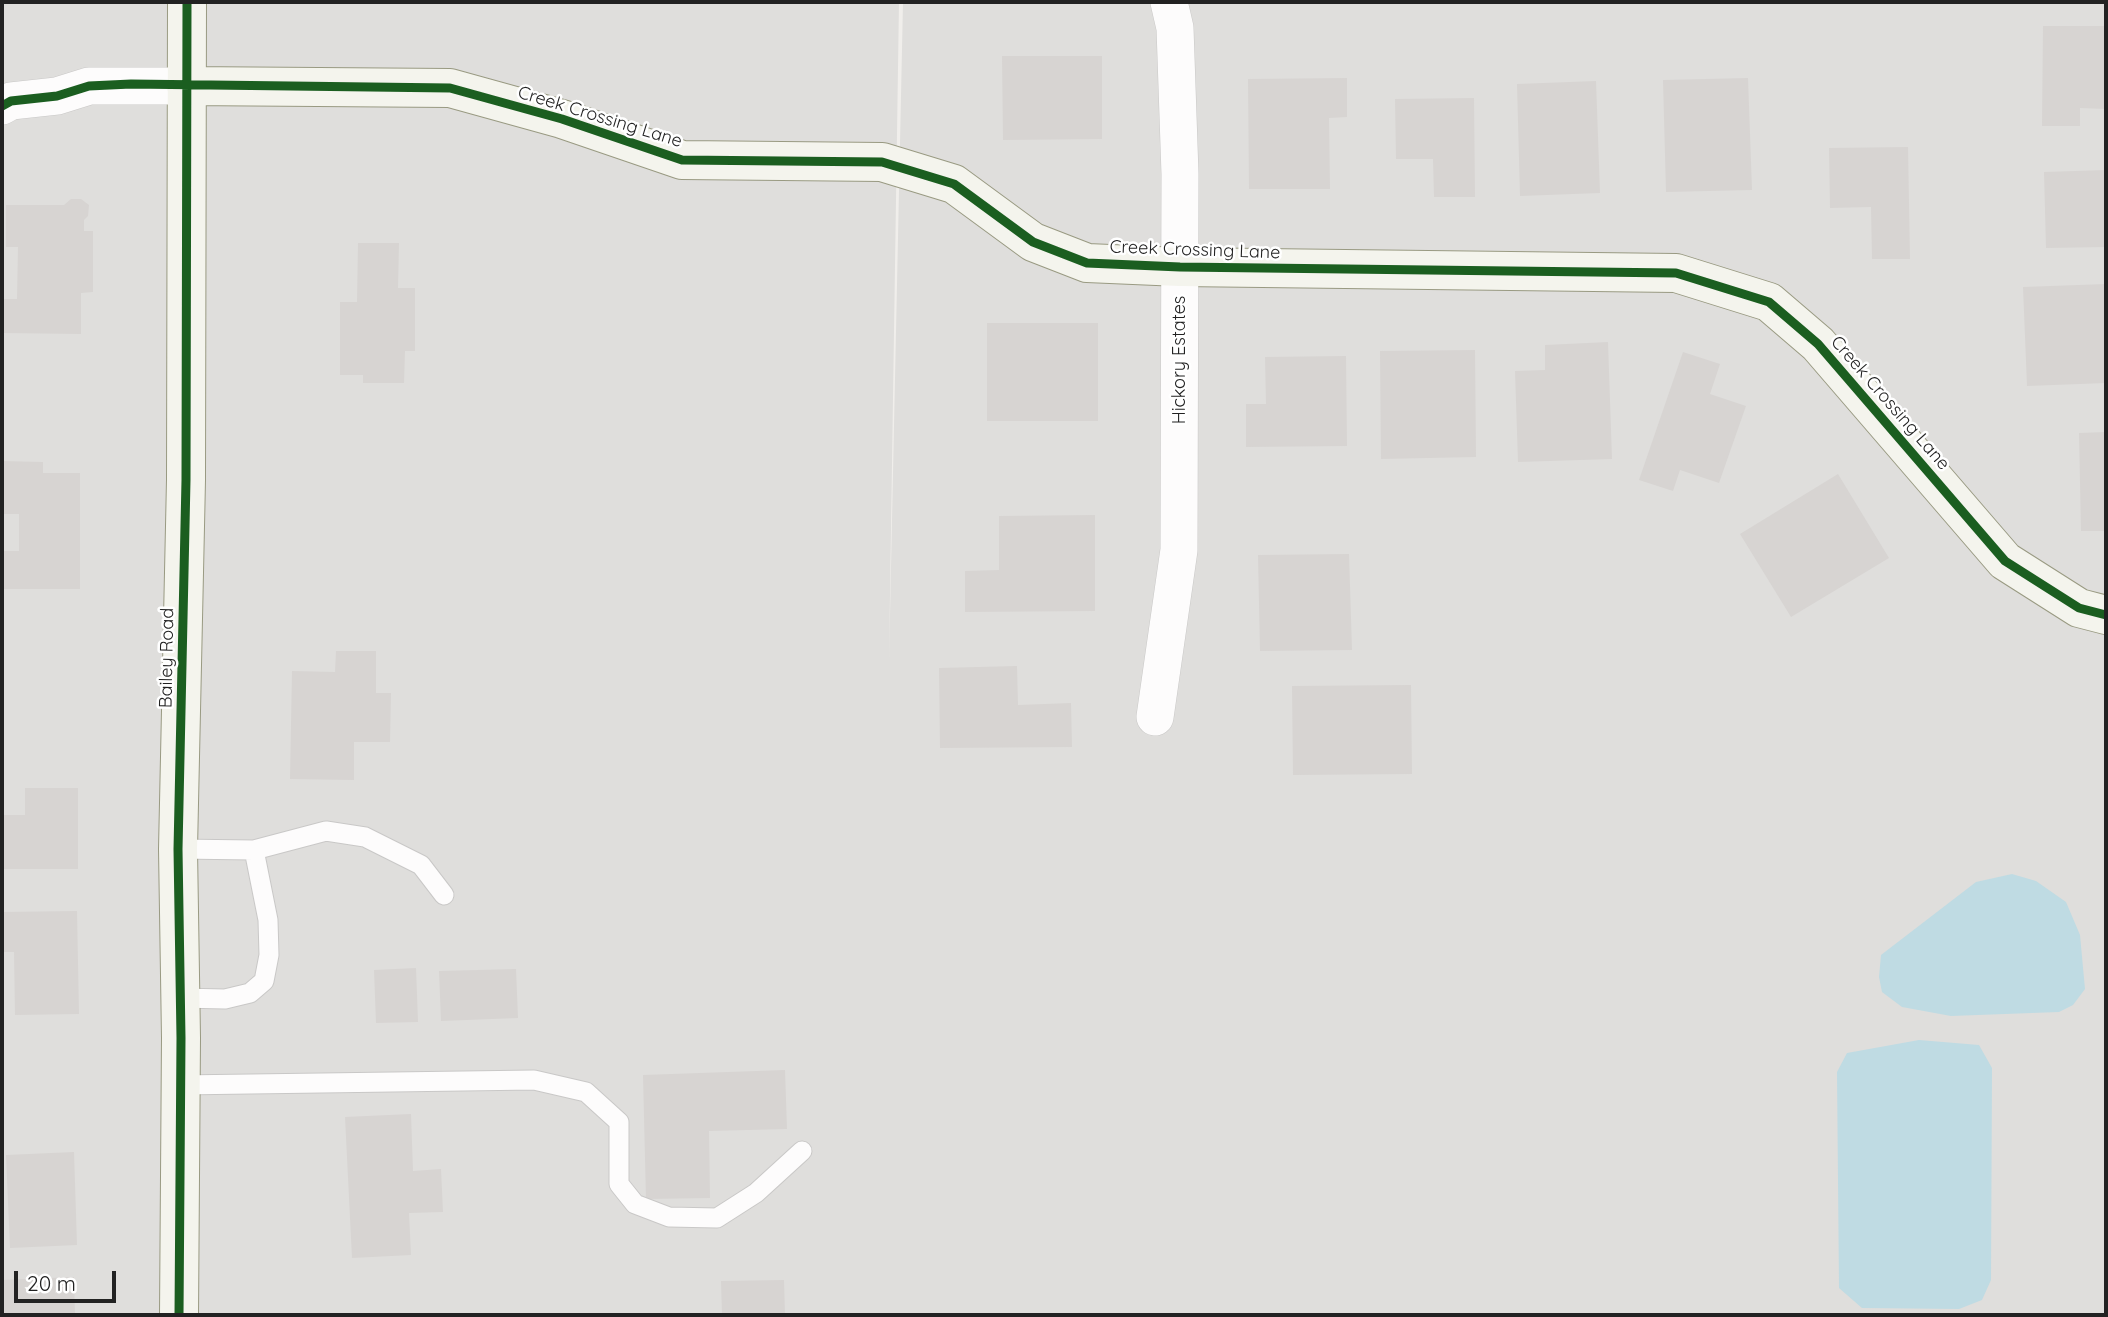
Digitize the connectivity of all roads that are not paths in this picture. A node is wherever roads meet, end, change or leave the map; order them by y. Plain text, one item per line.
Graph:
1 (187, 2) edge
2 (1169, 2) edge
3 (186, 86) junction
4 (2, 106) edge
5 (1180, 267) junction
6 (2106, 615) edge
7 (1155, 717) dead end
8 (178, 849) junction
9 (254, 850) junction
10 (444, 895) dead end
11 (180, 998) junction
12 (180, 1085) junction
13 (802, 1151) dead end
14 (179, 1315) edge

1 - 3 street, Bailey Road
2 - 5 street, Hickory Estates
3 - 4 street
3 - 5 street, Creek Crossing Lane
3 - 8 street, Bailey Road
5 - 6 street, Creek Crossing Lane
5 - 7 street, Hickory Estates
8 - 9 lane
8 - 11 street, Bailey Road
9 - 10 lane
9 - 11 lane
11 - 12 street, Bailey Road
12 - 13 lane
12 - 14 street, Bailey Road

